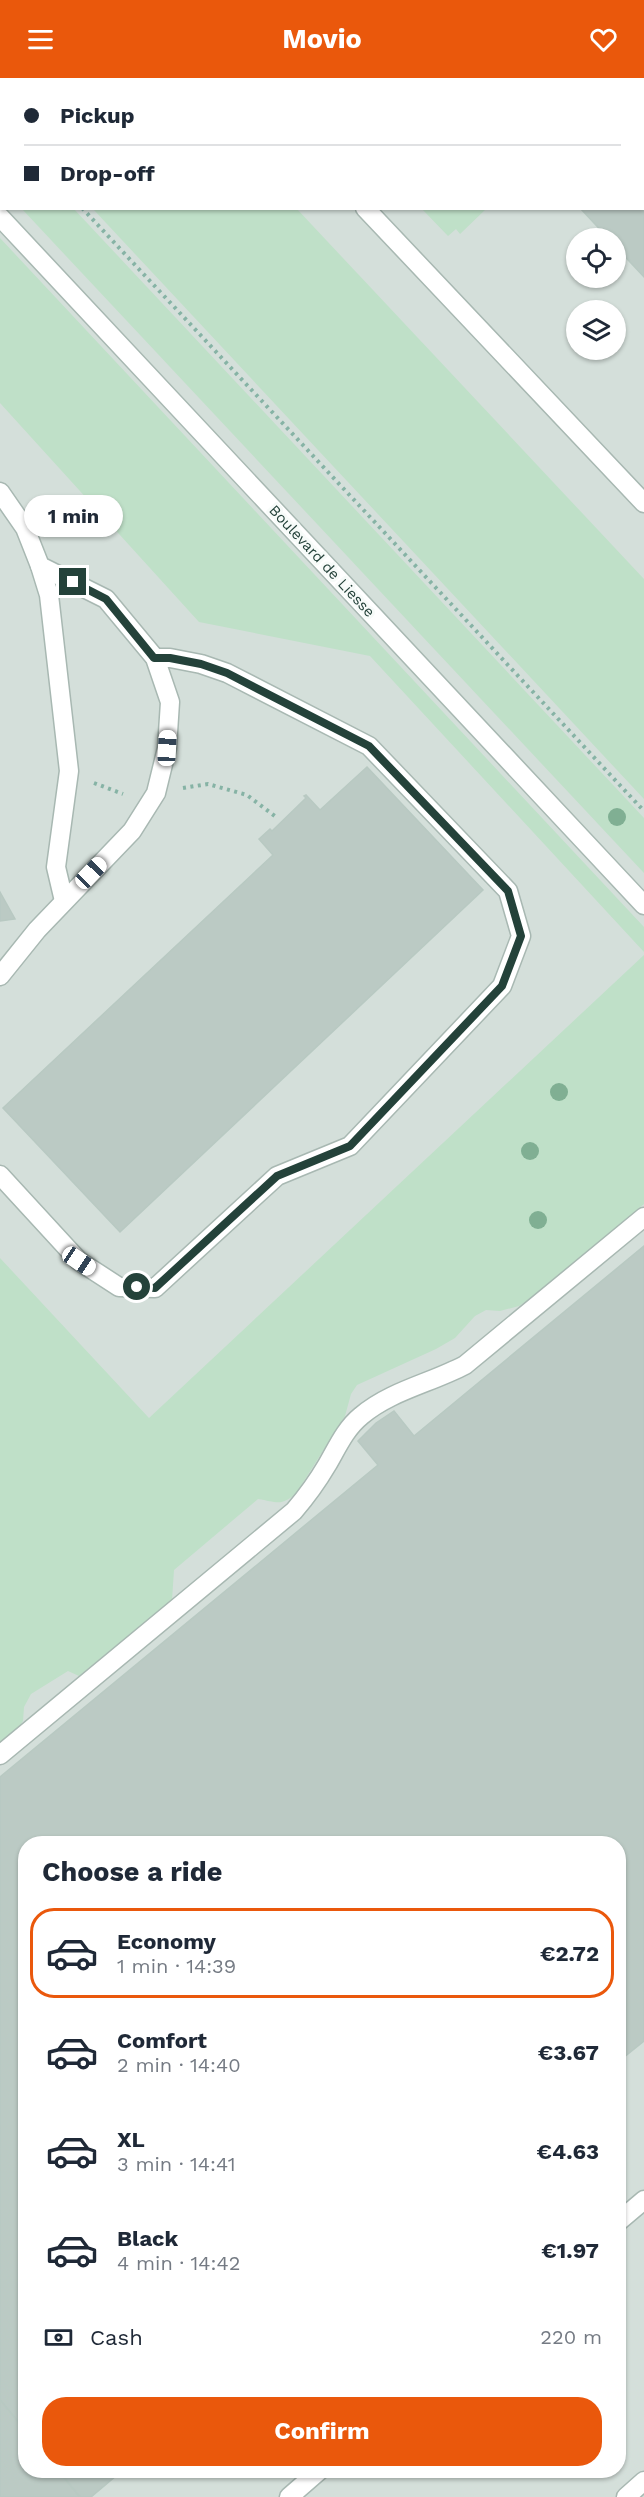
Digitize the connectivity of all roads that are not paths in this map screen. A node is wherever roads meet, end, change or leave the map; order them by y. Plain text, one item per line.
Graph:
1 (367, 210) edge
2 (0, 217) edge
3 (0, 492) edge
4 (644, 503) edge
5 (40, 566) junction
6 (154, 658) junction
7 (64, 902) junction
8 (644, 905) edge
9 (0, 976) edge
10 (0, 1175) edge
11 (644, 1217) edge
12 (0, 1755) edge
13 (644, 2200) edge
14 (626, 2215) edge
15 (311, 2478) edge
16 (644, 2481) edge
17 (289, 2497) edge
18 (626, 2497) edge

1 - 4 street
2 - 8 street, Boulevard de Liesse
3 - 5 street
5 - 6 street
5 - 7 street
6 - 7 street
6 - 10 street
7 - 9 street
11 - 12 street
13 - 14 street
15 - 17 street
16 - 18 street

